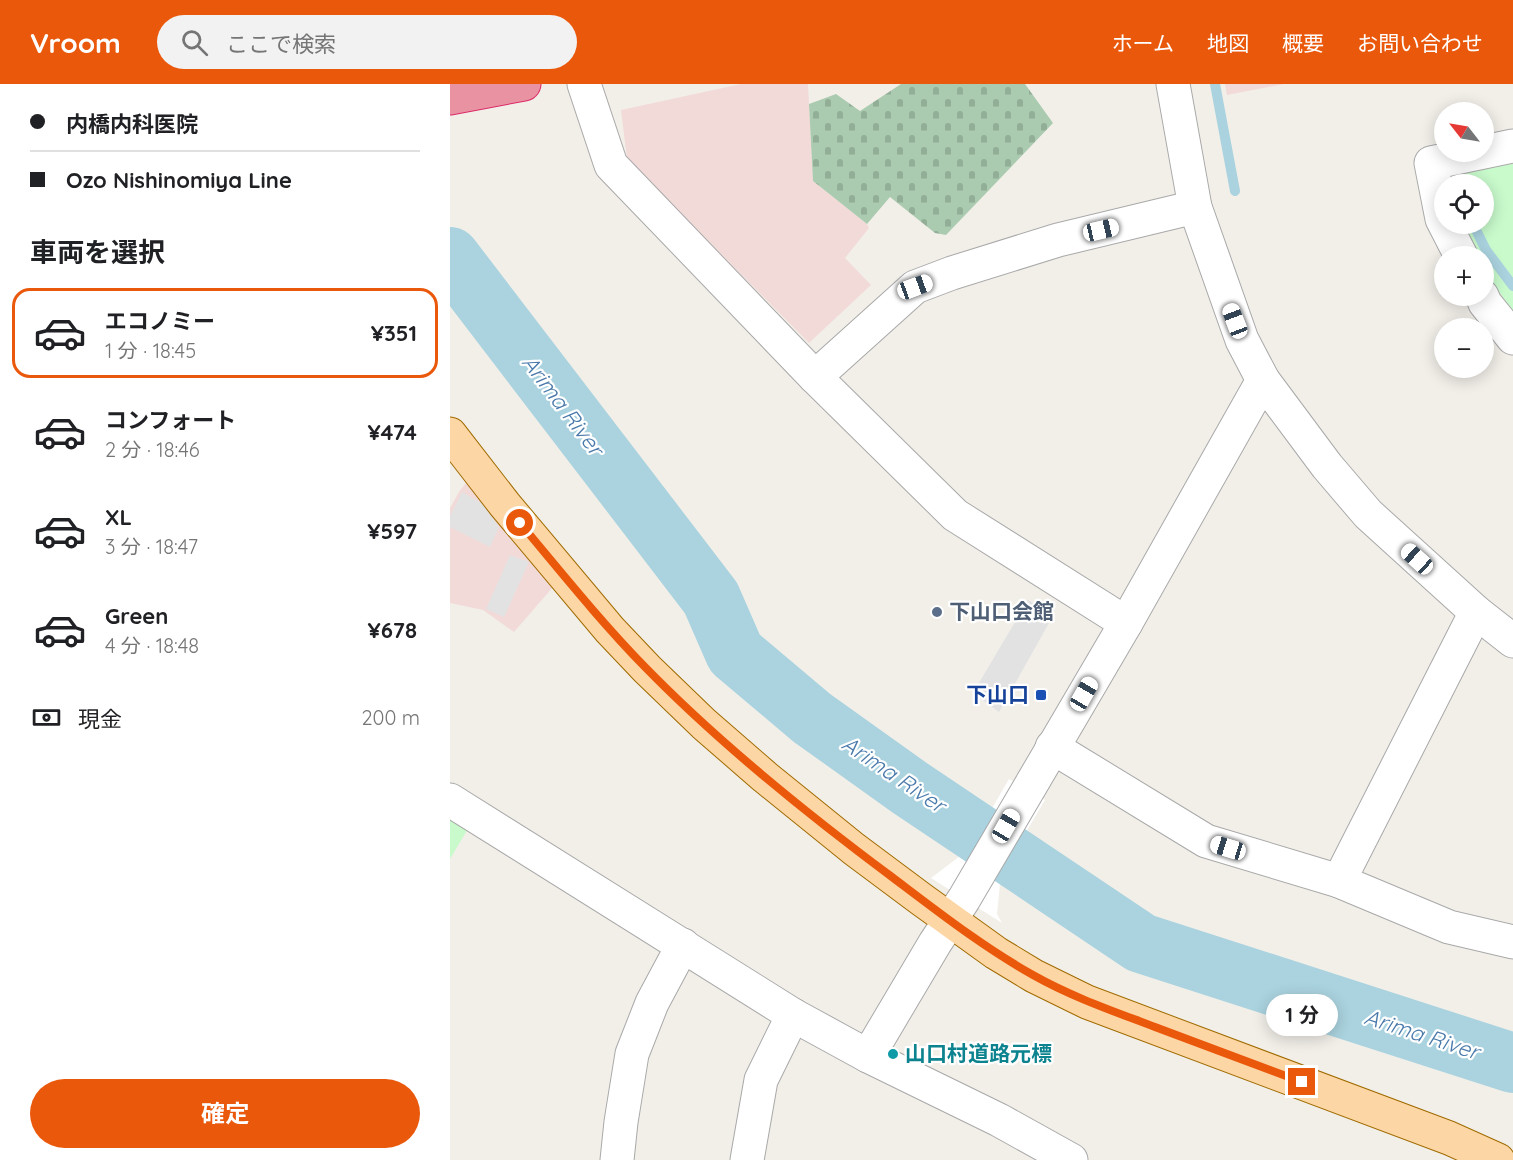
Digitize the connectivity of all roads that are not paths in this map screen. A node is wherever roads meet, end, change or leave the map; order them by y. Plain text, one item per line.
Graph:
1 (524, 84) edge
2 (584, 84) edge
3 (1173, 84) edge
4 (450, 98) edge
5 (1513, 146) edge
6 (1195, 207) junction
7 (1456, 246) edge
8 (1487, 306) edge
9 (1513, 338) edge
10 (815, 377) junction
11 (1263, 380) junction
12 (450, 434) edge
13 (1476, 612) junction
14 (1126, 623) junction
15 (1513, 642) edge
16 (1052, 747) junction
17 (450, 800) edge
18 (1339, 881) junction
19 (957, 910) junction
20 (1513, 942) edge
21 (683, 945) junction
22 (793, 1015) junction
23 (868, 1056) junction
24 (617, 1160) edge
25 (747, 1160) edge
26 (1071, 1160) edge
27 (1498, 1160) edge

1 - 4 highway
2 - 10 street
3 - 6 street
5 - 7 street
6 - 10 street
6 - 11 street
8 - 9 street
10 - 14 street
11 - 13 street
11 - 14 street
12 - 19 main road
13 - 15 street
13 - 18 street
14 - 16 street
16 - 18 street
16 - 19 street
17 - 21 street
18 - 20 street
19 - 23 street
19 - 27 main road
21 - 22 street
21 - 24 street
22 - 23 street
22 - 25 street
23 - 26 street

